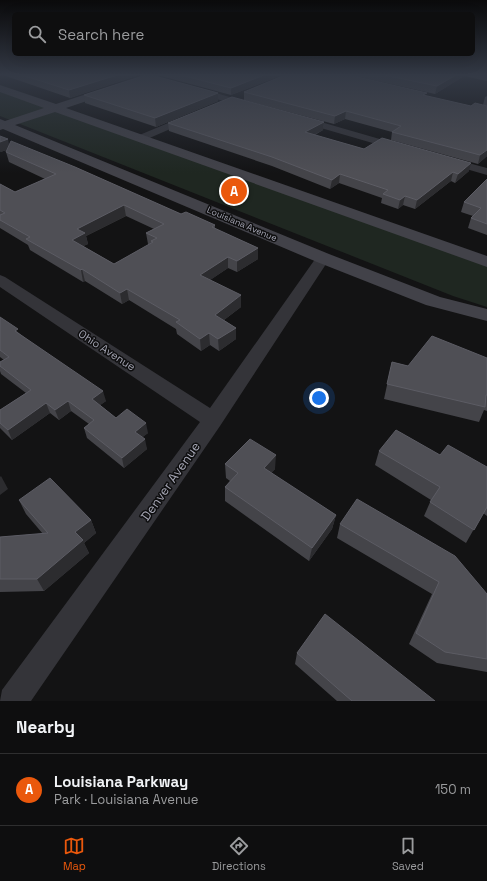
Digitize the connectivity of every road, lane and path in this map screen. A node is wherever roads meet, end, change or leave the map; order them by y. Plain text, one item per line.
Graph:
1 (54, 108) joint
2 (197, 115) edge
3 (291, 117) edge
4 (2, 124) edge
5 (141, 138) junction
6 (412, 151) edge
7 (434, 157) edge
8 (487, 172) edge
9 (323, 258) junction
10 (487, 262) edge
11 (0, 280) edge
12 (433, 301) junction
13 (487, 315) edge
14 (487, 324) edge
15 (213, 420) junction
16 (13, 701) edge

1 - 4 main road
1 - 5 main road
2 - 5 street
3 - 6 street
4 - 9 main road, Louisiana Avenue
5 - 10 main road
7 - 8 street
9 - 12 main road, Louisiana Avenue
9 - 15 street, Denver Avenue
11 - 15 street, Ohio Avenue
12 - 13 main road, Louisiana Avenue
12 - 14 main road
15 - 16 street, Denver Avenue

